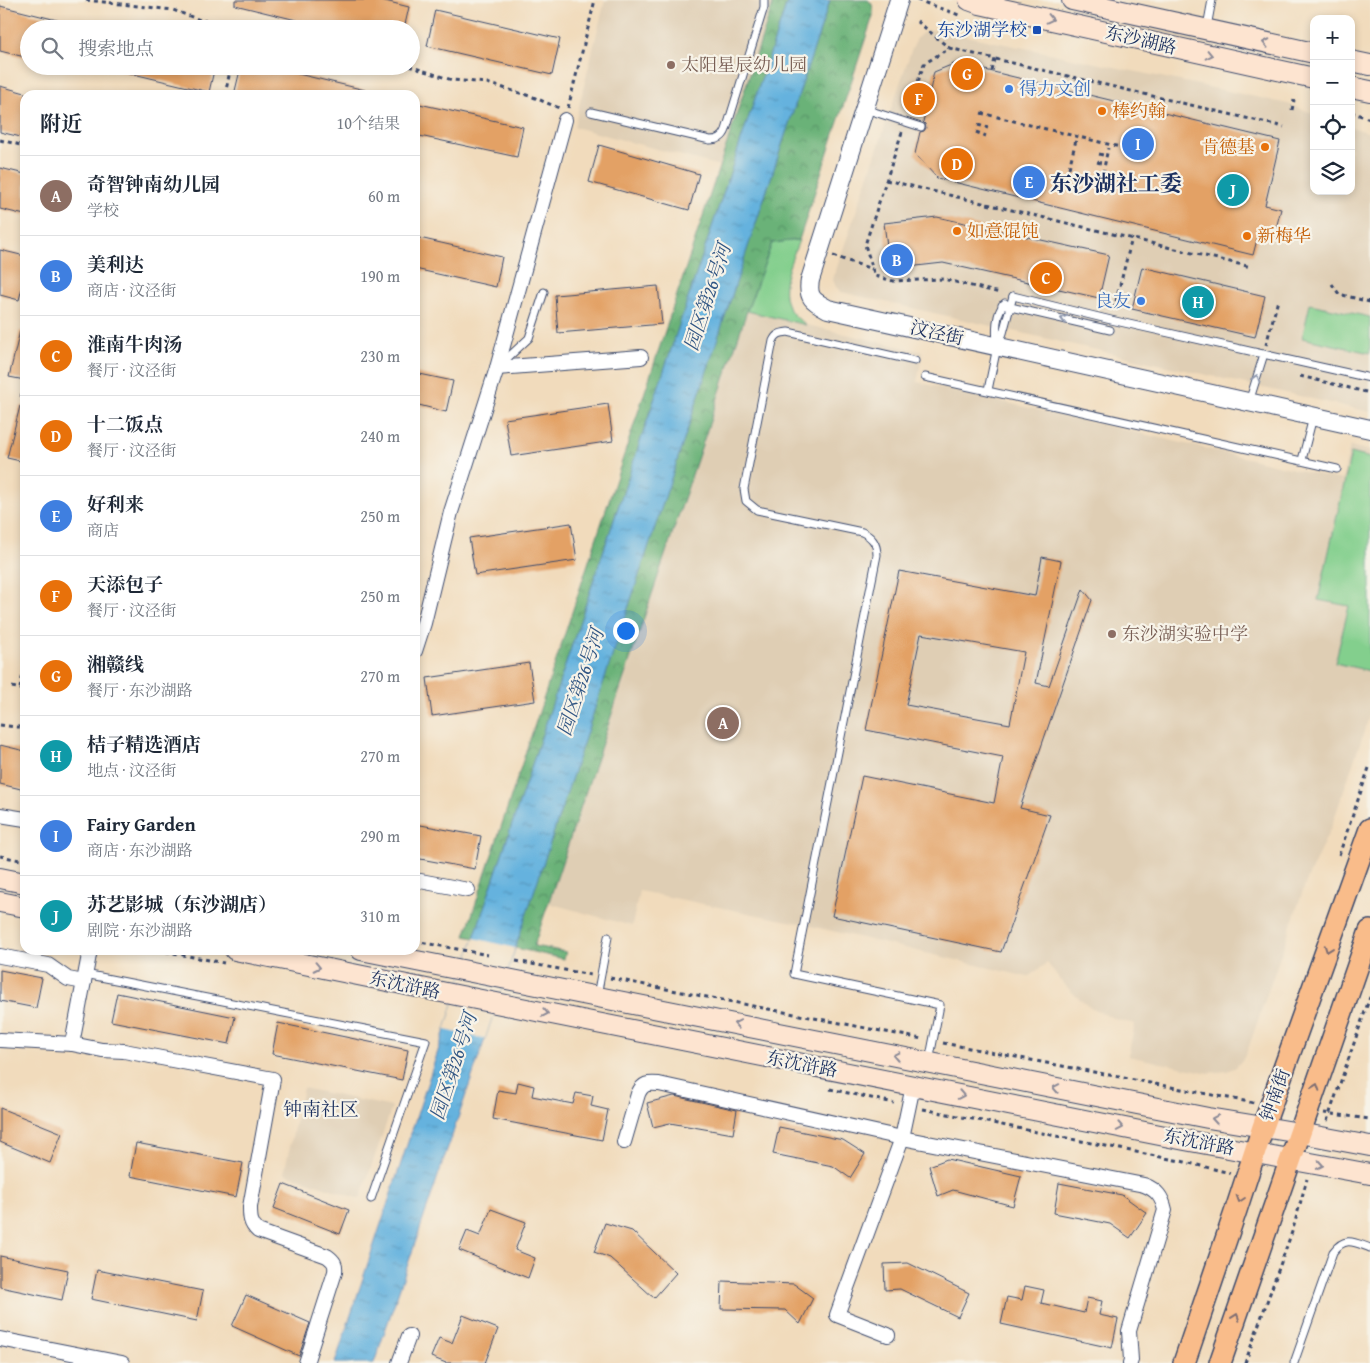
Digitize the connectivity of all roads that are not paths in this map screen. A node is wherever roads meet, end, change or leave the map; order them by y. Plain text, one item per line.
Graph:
1 (764, 0) edge
2 (900, 0) edge
3 (969, 0) edge
4 (1072, 0) edge
5 (1212, 0) edge
6 (1206, 30) junction
7 (1310, 52) edge
8 (1355, 62) edge
9 (1370, 65) edge
10 (1310, 77) edge
11 (1355, 88) edge
12 (1370, 91) edge
13 (865, 109) junction
14 (591, 112) dead end
15 (565, 120) dead end
16 (921, 127) dead end
17 (544, 292) dead end
18 (1006, 306) junction
19 (1110, 330) dead end
20 (997, 347) junction
21 (1264, 354) junction
22 (641, 358) dead end
23 (915, 361) dead end
24 (497, 368) junction
25 (925, 377) dead end
26 (1370, 378) edge
27 (988, 390) junction
28 (1249, 402) junction
29 (1313, 417) junction
30 (1370, 429) edge
31 (1302, 460) junction
32 (1337, 469) dead end
33 (420, 635) edge
34 (0, 815) edge
35 (20, 818) edge
36 (1370, 829) edge
37 (0, 878) edge
38 (420, 881) edge
39 (20, 882) edge
40 (468, 890) dead end
41 (0, 902) edge
42 (20, 906) edge
43 (1370, 931) edge
44 (608, 937) dead end
45 (89, 955) edge
46 (259, 955) edge
47 (387, 955) edge
48 (0, 956) edge
49 (84, 978) junction
50 (597, 997) junction
51 (0, 1040) edge
52 (72, 1044) junction
53 (929, 1062) junction
54 (913, 1086) junction
55 (1264, 1127) junction
56 (1300, 1133) junction
57 (902, 1138) junction
58 (624, 1142) dead end
59 (1370, 1146) edge
60 (1255, 1153) junction
61 (1291, 1160) junction
62 (1370, 1174) edge
63 (370, 1199) dead end
64 (1370, 1248) edge
65 (888, 1335) dead end
66 (409, 1336) dead end
67 (0, 1339) edge
68 (122, 1363) edge
69 (306, 1363) edge
70 (399, 1363) edge
71 (1130, 1363) edge
72 (1184, 1363) edge
73 (1220, 1363) edge
74 (1294, 1363) edge

1 - 14 lane
2 - 13 street, 汶泾街
3 -> 10 main road, 东沙湖路
4 - 6 main road, 东沙湖路
5 - 6 lane
7 -> 6 main road, 东沙湖路
8 - 9 main road
11 - 12 main road
13 - 16 lane
13 - 20 street, 汶泾街
15 - 24 street
17 - 24 lane
19 -> 18 lane
18 - 20 lane
18 - 21 lane
20 - 27 lane
20 - 28 street, 汶泾街
21 - 26 lane
28 -> 21 lane
22 - 24 street
23 - 53 lane
24 - 33 street
25 - 27 lane
27 - 31 lane
28 - 29 street, 汶泾街
29 - 30 street, 汶泾街
29 - 31 lane
31 - 32 lane
34 - 35 street
36 -> 55 main road, 钟南街
37 - 39 main road
38 - 40 street
41 - 42 main road
56 -> 43 main road, 钟南街
44 - 50 lane
45 - 49 street
46 -> 54 main road, 东沈浒路
47 - 50 main road, 东沈浒路
48 - 49 street
49 - 52 street
49 - 63 lane
53 -> 50 main road, 东沈浒路
51 - 52 street
52 - 69 street
55 -> 53 main road, 东沈浒路
54 - 57 street
54 -> 60 main road, 东沈浒路
55 - 56 main road, 东沈浒路
55 - 60 main road, 钟南街
56 - 59 main road, 东沈浒路
56 - 61 main road, 钟南街
57 - 58 street
57 - 65 street
57 - 71 street
60 - 61 main road, 东沈浒路
60 -> 72 main road, 钟南街
61 -> 62 main road, 东沈浒路
73 -> 61 main road, 钟南街
64 - 74 lane
66 - 70 street
67 - 68 street

